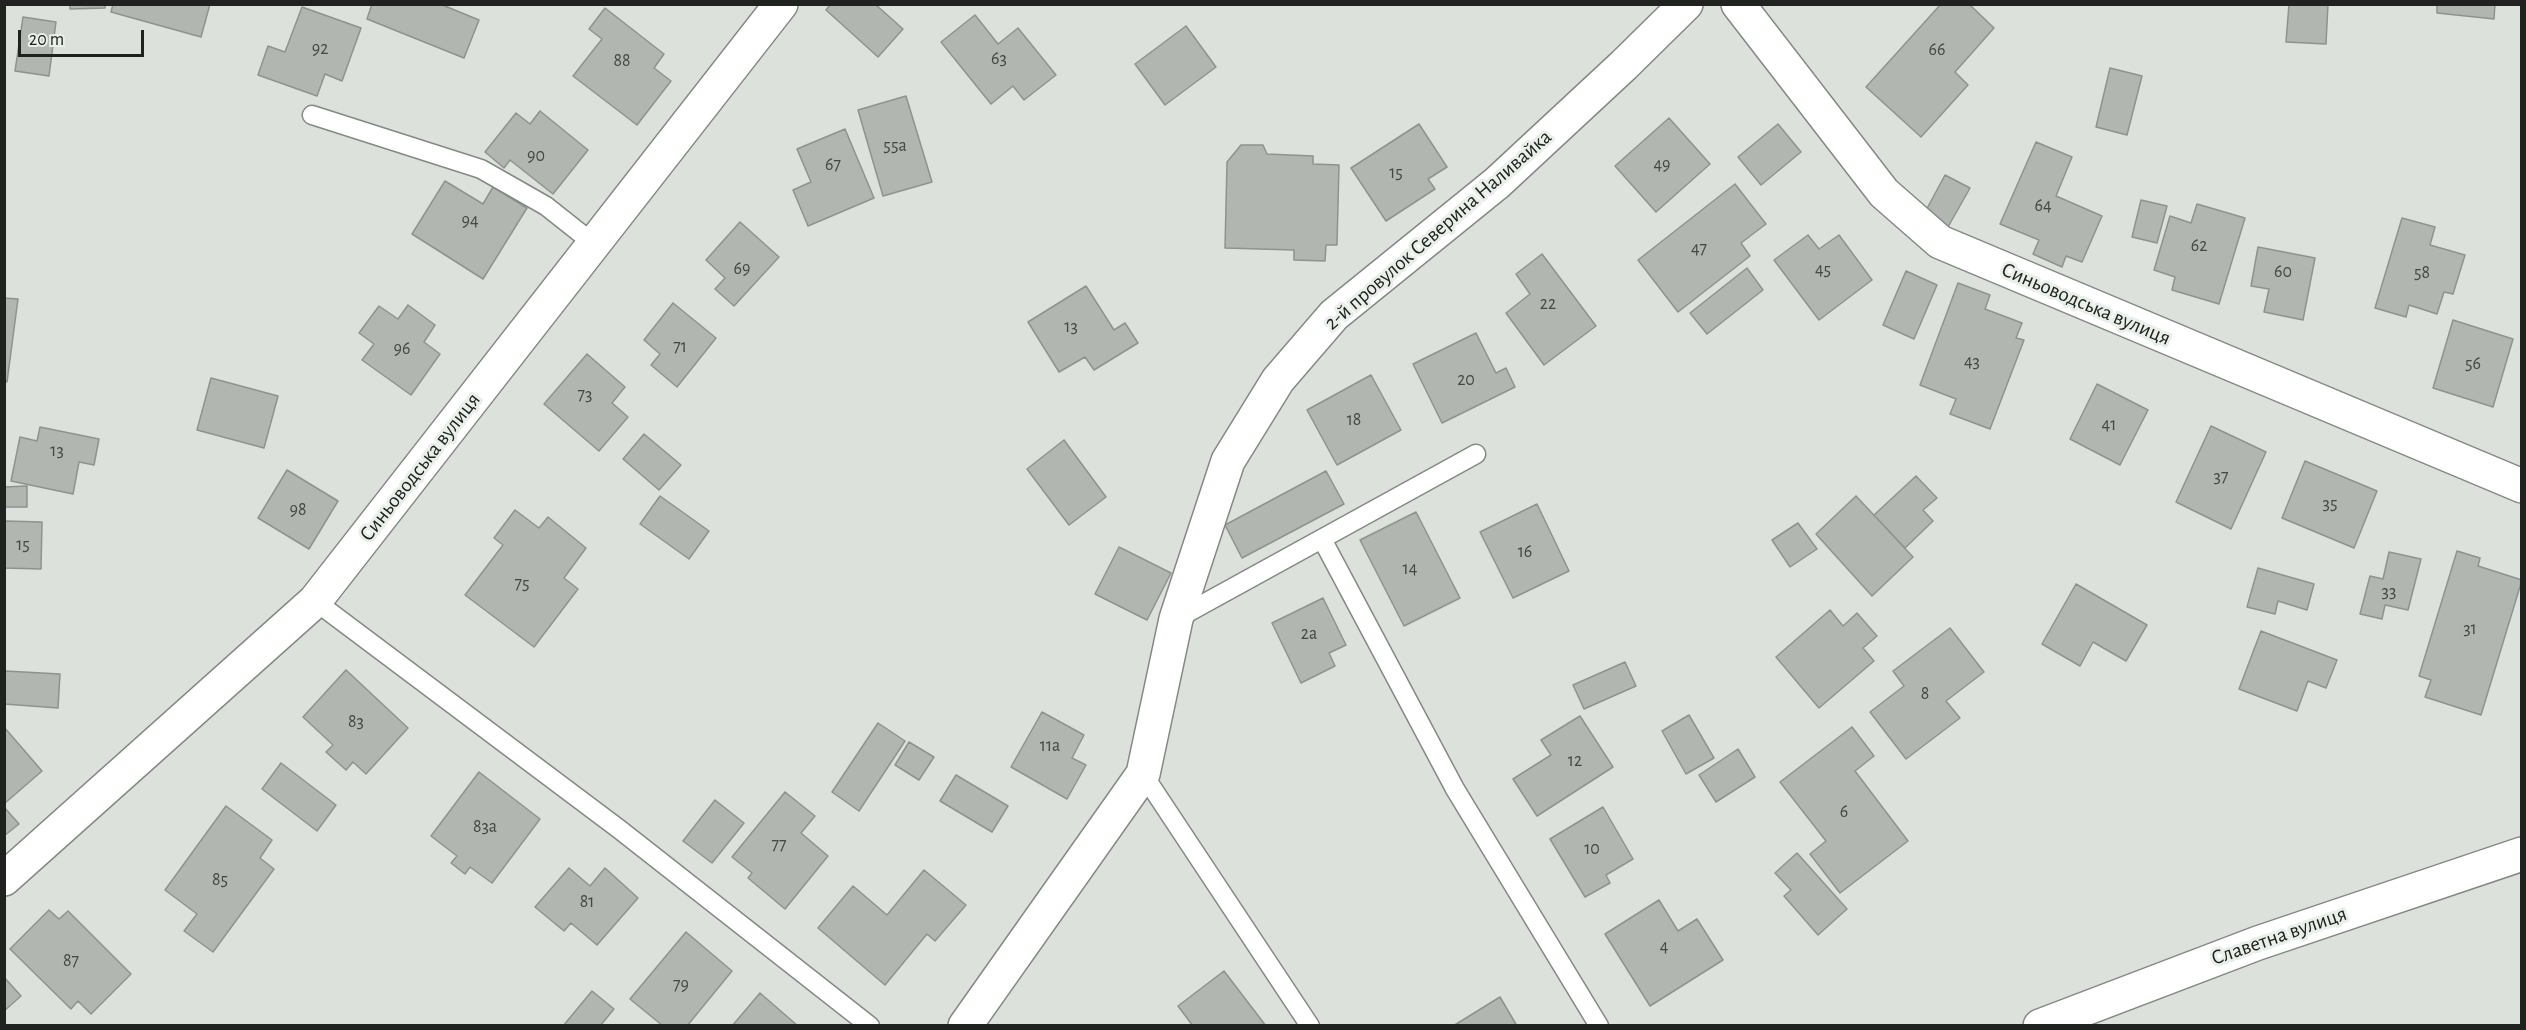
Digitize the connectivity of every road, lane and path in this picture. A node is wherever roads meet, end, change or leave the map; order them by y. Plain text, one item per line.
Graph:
1 (782, 4) edge
2 (1686, 4) edge
3 (1738, 4) edge
4 (312, 115) dead end
5 (594, 244) junction
6 (1476, 453) dead end
7 (2522, 486) edge
8 (1322, 539) junction
9 (315, 601) junction
10 (1176, 619) junction
11 (1143, 774) junction
12 (2522, 854) edge
13 (4, 879) edge
14 (870, 1026) edge
15 (965, 1026) edge
16 (1310, 1026) edge
17 (1599, 1026) edge
18 (2040, 1026) edge

1 - 5 street, Синьоводська вулиця
2 - 10 street, 2-й провулок Северина Наливайка
3 - 7 street, Синьоводська вулиця
4 - 5 lane
5 - 9 street, Синьоводська вулиця
6 - 8 lane
8 - 10 lane
8 - 17 lane
9 - 13 street, Синьоводська вулиця
9 - 14 lane
10 - 11 street, 2-й провулок Северина Наливайка
11 - 15 street, 2-й провулок Северина Наливайка
11 - 16 lane
12 - 18 street, Славетна вулиця

